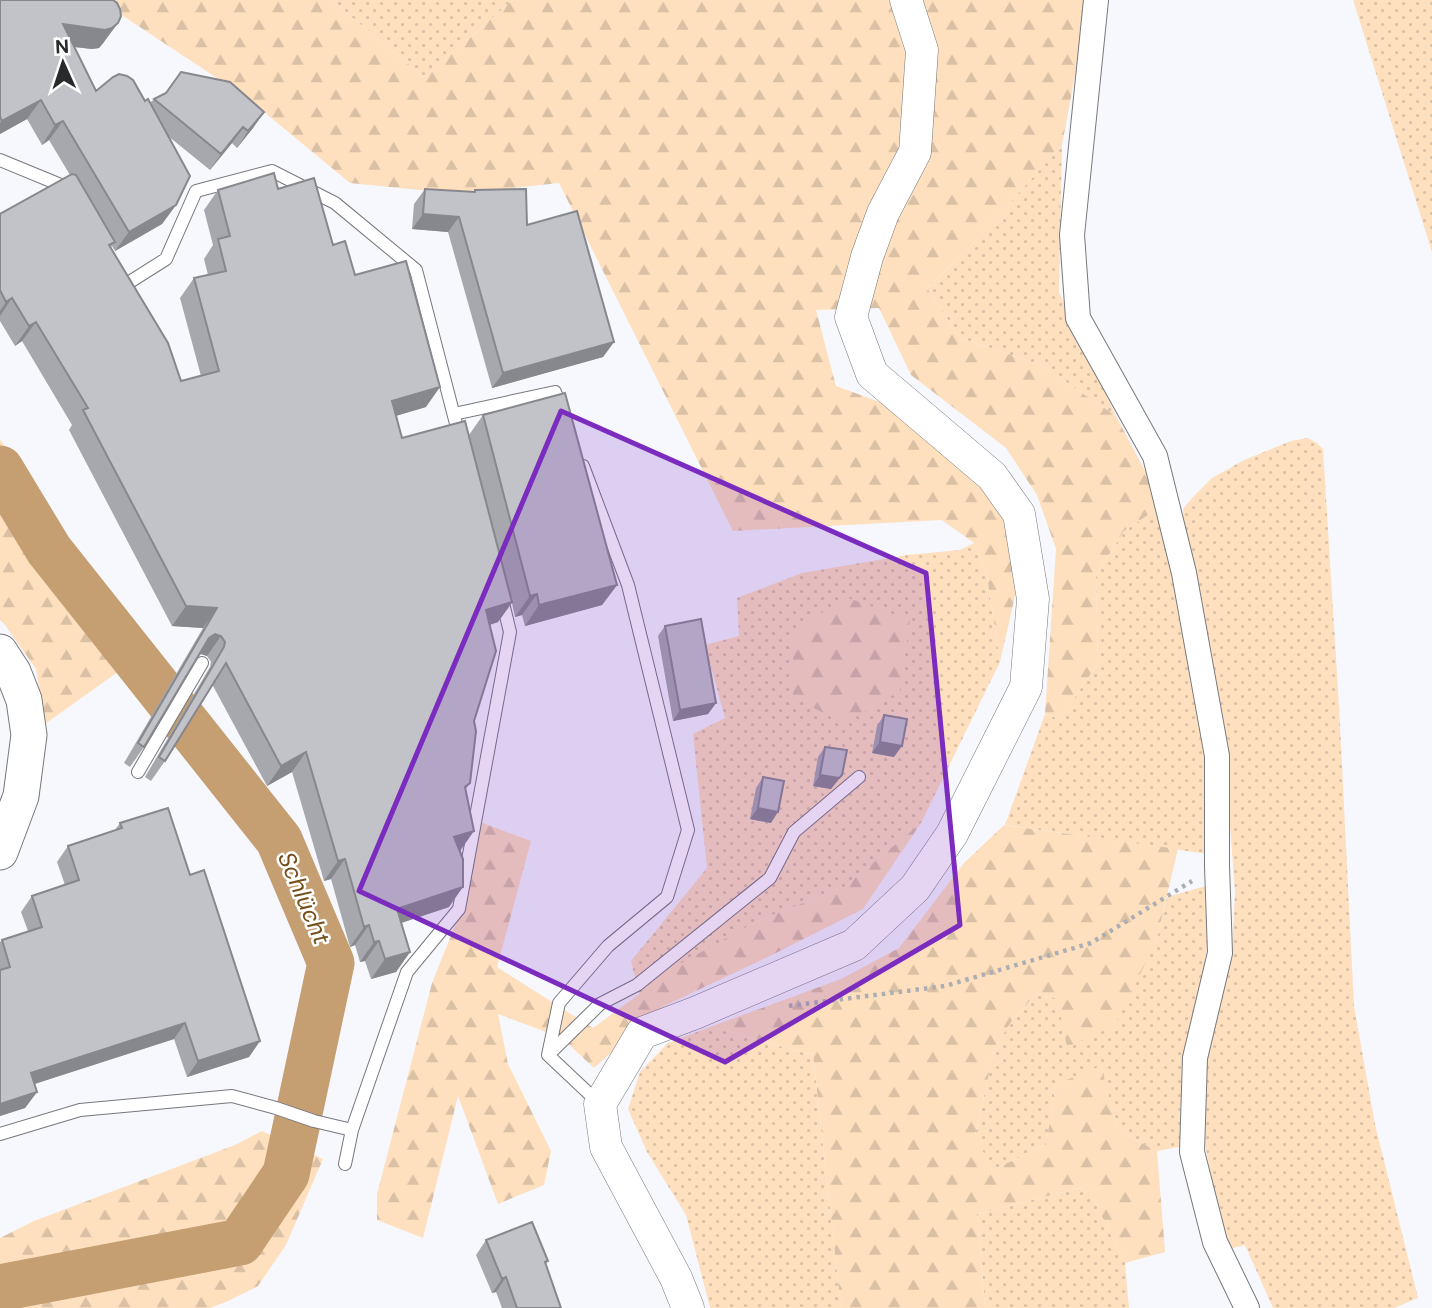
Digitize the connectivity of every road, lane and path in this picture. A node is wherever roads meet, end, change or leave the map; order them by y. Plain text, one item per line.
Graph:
1 (906, 0) edge
2 (1096, 0) edge
3 (0, 160) edge
4 (74, 199) edge
5 (113, 264) edge
6 (454, 414) junction
7 (565, 418) edge
8 (464, 452) edge
9 (579, 456) edge
10 (497, 580) edge
11 (0, 652) edge
12 (202, 663) edge
13 (138, 772) dead end
14 (859, 776) dead end
15 (0, 852) edge
16 (1217, 866) junction
17 (781, 1007) dead end
18 (548, 1055) junction
19 (600, 1104) junction
20 (352, 1130) junction
21 (0, 1134) edge
22 (345, 1164) dead end
23 (688, 1308) edge
24 (1247, 1308) edge

1 - 19 street
2 - 16 street
3 - 4 lane
5 - 6 lane
6 - 7 lane
6 - 8 lane
9 - 18 lane
10 - 20 lane
11 - 15 main road
12 - 13 lane
14 - 18 lane
16 - 17 path
16 - 24 street
18 - 19 lane
19 - 23 street
20 - 21 lane
20 - 22 lane

